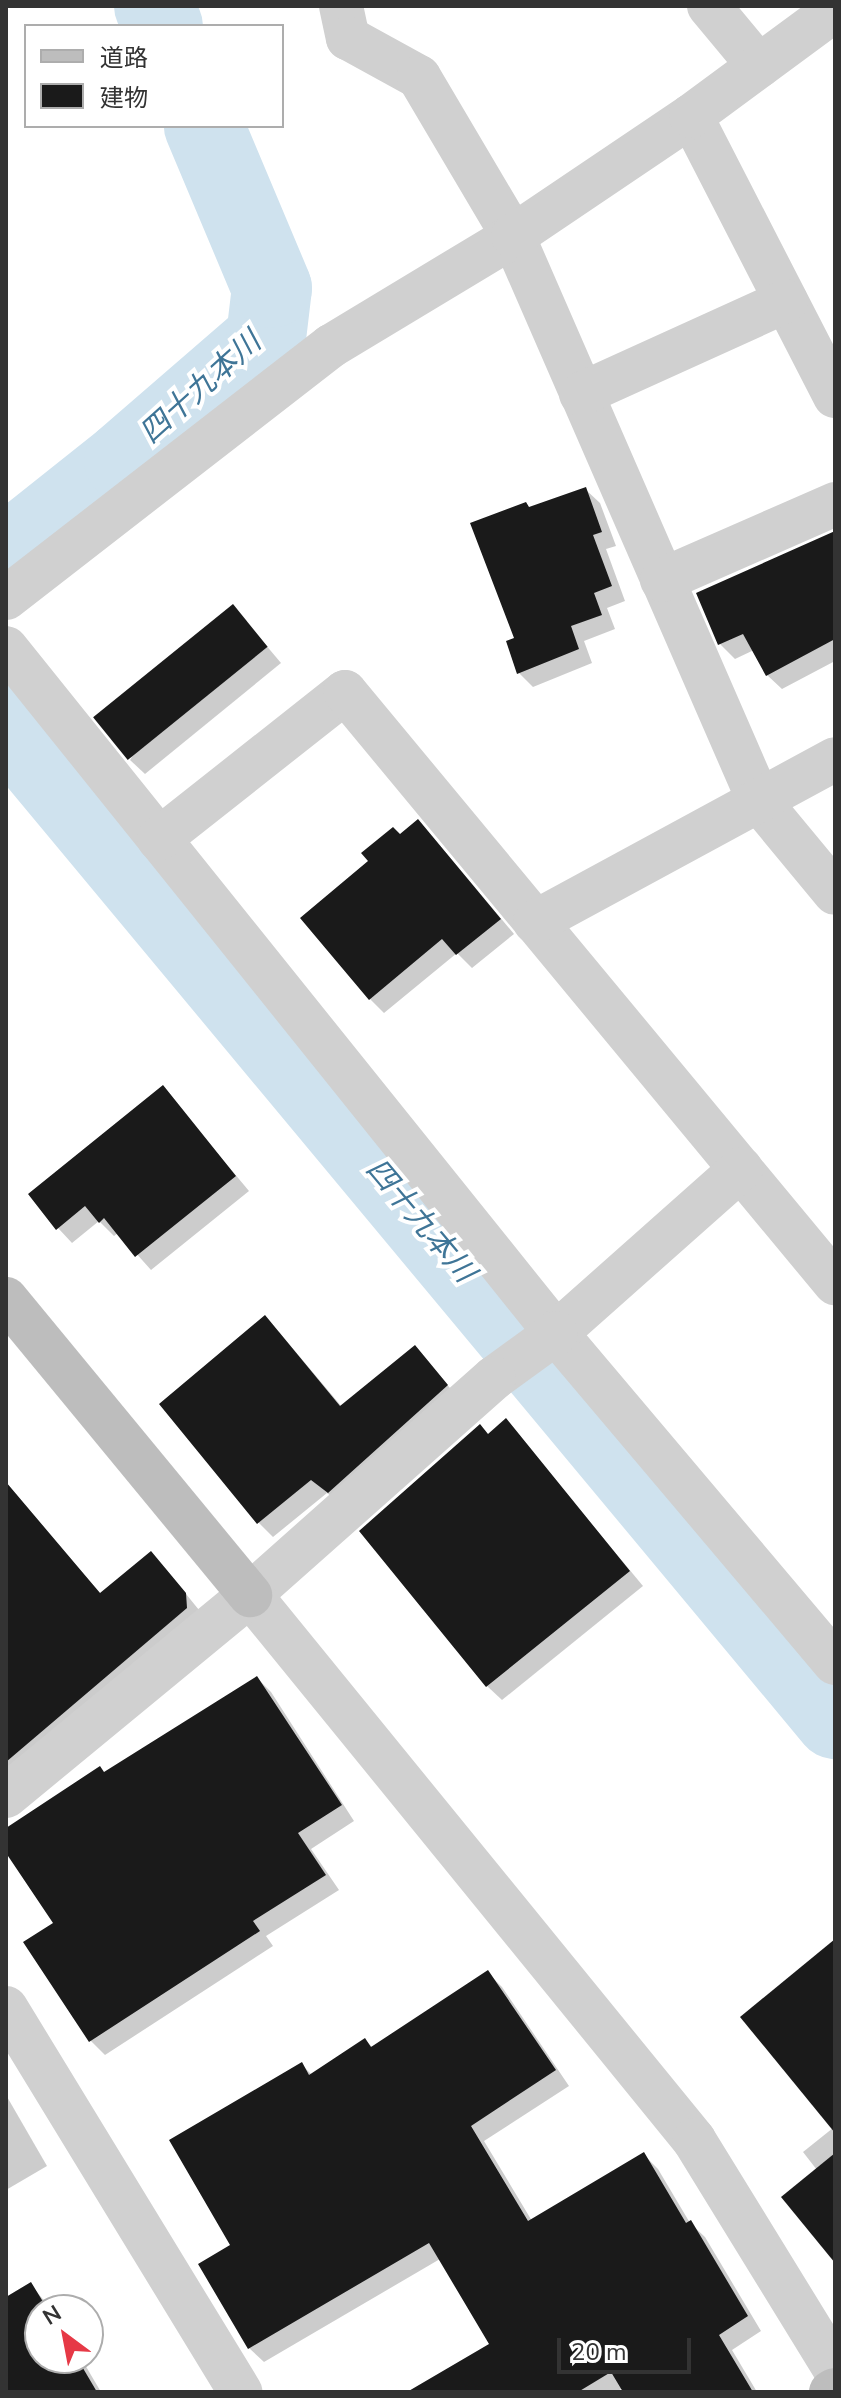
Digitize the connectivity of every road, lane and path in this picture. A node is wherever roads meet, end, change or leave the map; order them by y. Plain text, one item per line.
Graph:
1 (341, 6) edge
2 (709, 6) edge
3 (835, 10) edge
4 (759, 66) junction
5 (691, 116) junction
6 (513, 236) junction
7 (786, 301) junction
8 (581, 394) junction
9 (835, 396) edge
10 (835, 504) edge
11 (662, 580) junction
12 (6, 598) edge
13 (6, 648) edge
14 (835, 759) edge
15 (759, 801) junction
16 (159, 839) junction
17 (835, 893) edge
18 (535, 922) junction
19 (741, 1169) junction
20 (835, 1283) edge
21 (6, 1299) edge
22 (556, 1333) junction
23 (250, 1595) junction
24 (835, 1663) edge
25 (6, 1796) edge
26 (6, 2008) edge
27 (835, 2369) edge
28 (240, 2392) edge

1 - 6 street
2 - 4 street
3 - 4 street
4 - 5 street
5 - 6 street
5 - 7 street
6 - 8 street
6 - 12 street
7 - 8 street
7 - 9 street
8 - 11 street
10 - 11 street
11 - 15 street
13 - 16 street
14 - 15 street
15 - 17 street
15 - 18 street
16 - 18 street
16 - 22 street
18 - 19 street
19 - 20 street
19 - 22 street
21 - 23 street
22 - 23 street
22 - 24 street
23 - 25 street
23 - 27 street
26 - 28 street

